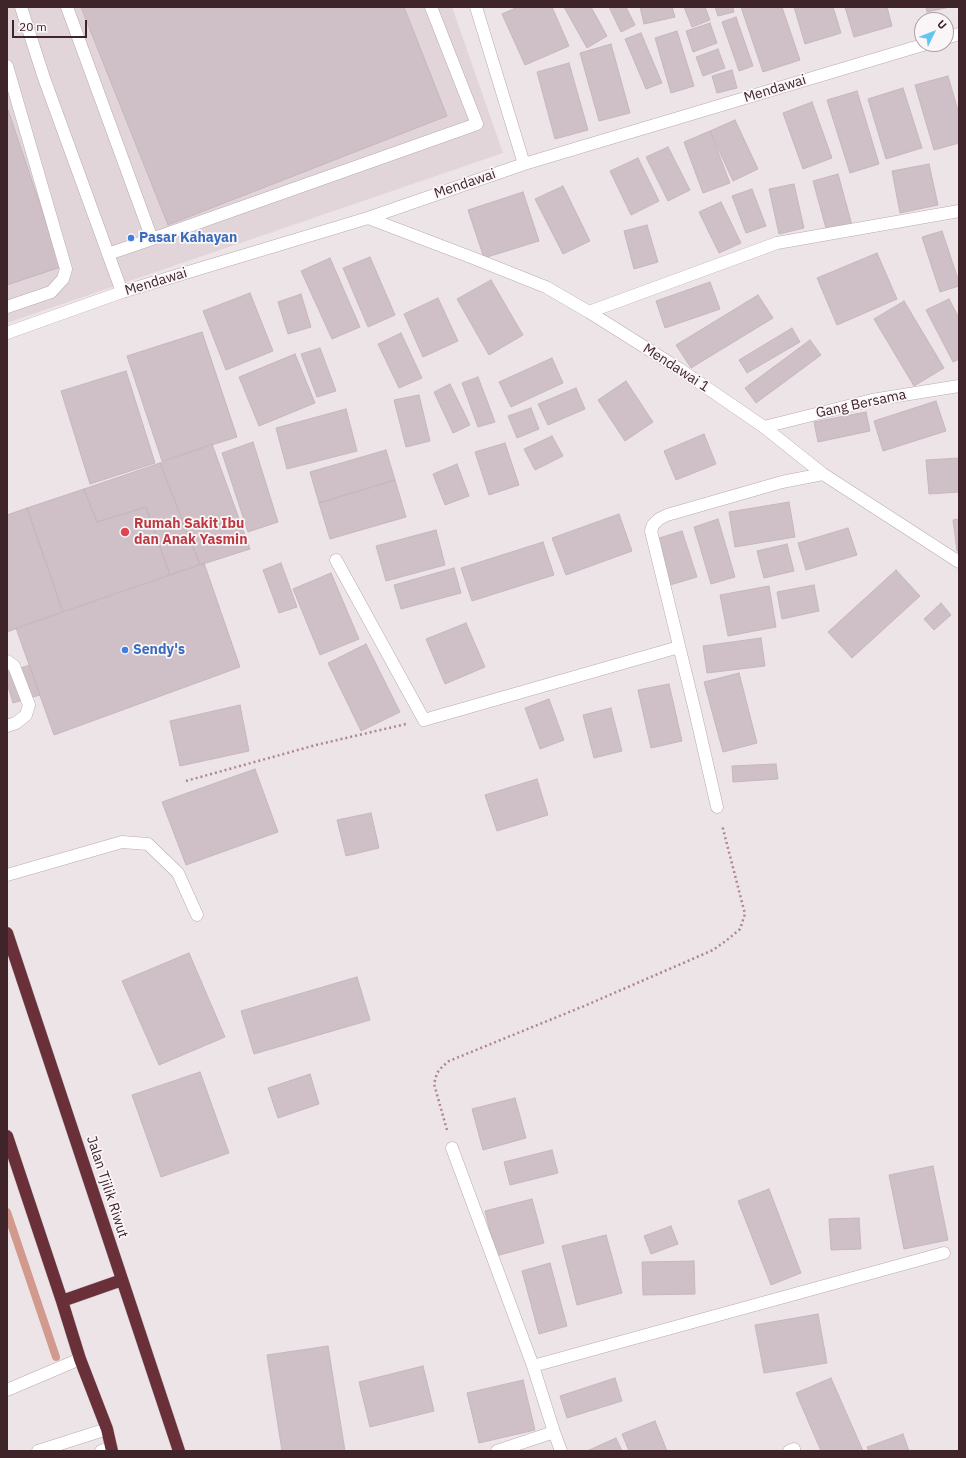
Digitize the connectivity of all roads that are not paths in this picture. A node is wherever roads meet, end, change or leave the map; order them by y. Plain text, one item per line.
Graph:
1 (21, 7) edge
2 (67, 7) edge
3 (431, 7) edge
4 (476, 7) edge
5 (914, 48) edge
6 (7, 66) edge
7 (524, 164) junction
8 (959, 211) edge
9 (368, 218) junction
10 (152, 239) junction
11 (108, 254) junction
12 (122, 292) junction
13 (7, 307) edge
14 (589, 312) junction
15 (7, 333) edge
16 (959, 386) edge
17 (764, 427) junction
18 (823, 474) junction
19 (336, 560) dead end
20 (959, 562) edge
21 (679, 647) junction
22 (7, 661) edge
23 (7, 726) edge
24 (717, 807) road end
25 (7, 875) edge
26 (197, 915) dead end
27 (7, 933) edge
28 (7, 1136) edge
29 (452, 1148) road end
30 (944, 1253) dead end
31 (122, 1280) junction
32 (62, 1301) junction
33 (80, 1359) junction
34 (533, 1366) junction
35 (7, 1390) edge
36 (107, 1429) junction
37 (554, 1432) junction
38 (108, 1450) edge
39 (38, 1451) edge
40 (179, 1451) edge
41 (497, 1451) edge
42 (561, 1451) edge

1 - 11 street
2 - 10 street
3 - 10 street
4 - 7 street
5 - 7 street, Mendawai
6 - 13 street
7 - 9 street, Mendawai
8 - 14 street
9 - 12 street, Mendawai
9 - 14 street, Mendawai 1
10 - 11 street
11 - 12 street
12 - 15 street, Mendawai
14 - 17 street, Mendawai 1
16 - 17 street, Gang Bersama
17 - 18 street, Mendawai 1
18 - 20 street, Mendawai 1
18 - 21 street
19 - 21 street
21 - 24 street
22 - 23 street
25 - 26 street
27 - 31 highway, Jalan Tjilik Riwut
28 - 32 highway
29 - 34 street
30 - 34 street
31 - 32 highway
31 - 40 highway, Jalan Tjilik Riwut
32 - 33 highway
33 - 35 street
33 - 36 highway
34 - 37 street
36 - 38 highway
36 - 39 street
37 - 41 street
37 - 42 street

